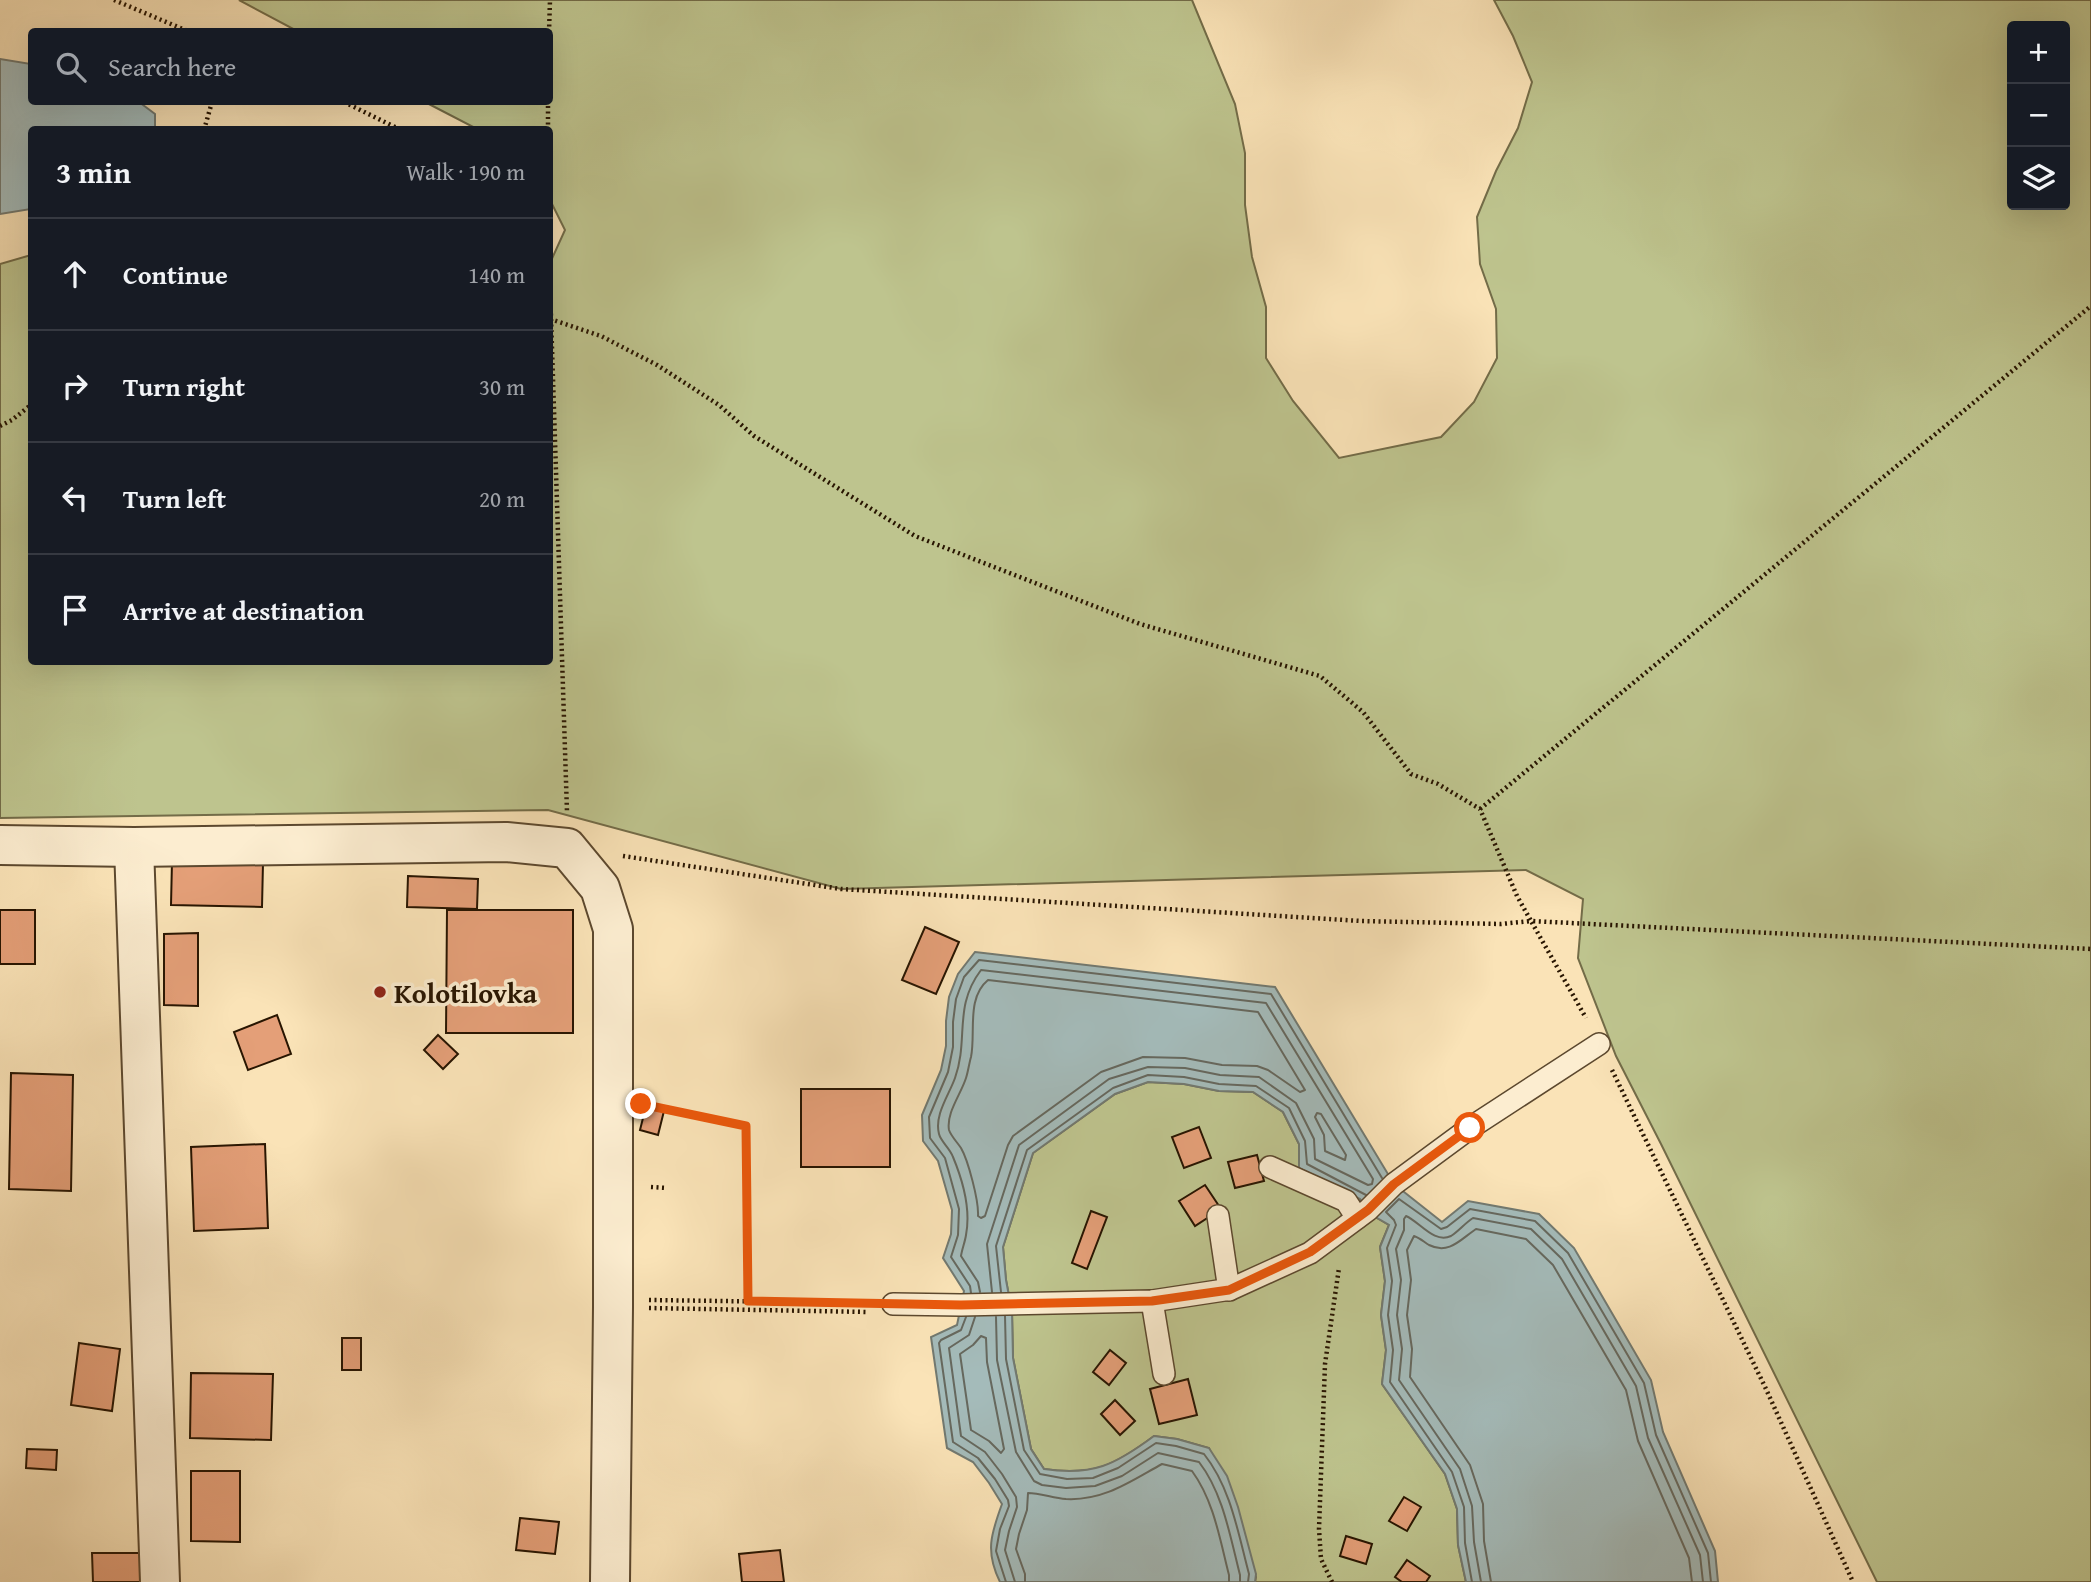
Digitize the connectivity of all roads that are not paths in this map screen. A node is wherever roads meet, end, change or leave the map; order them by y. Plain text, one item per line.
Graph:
1 (0, 845) edge
2 (134, 847) junction
3 (1599, 1044) road end
4 (1270, 1167) dead end
5 (1218, 1216) dead end
6 (1357, 1218) junction
7 (1229, 1290) junction
8 (1152, 1301) junction
9 (893, 1304) road end
10 (1164, 1374) dead end
11 (160, 1582) edge
12 (610, 1582) edge

1 - 2 street
2 - 11 street
2 - 12 street
3 - 6 lane
4 - 6 lane
5 - 7 lane
6 - 7 lane
7 - 8 lane
8 - 9 lane
8 - 10 lane

